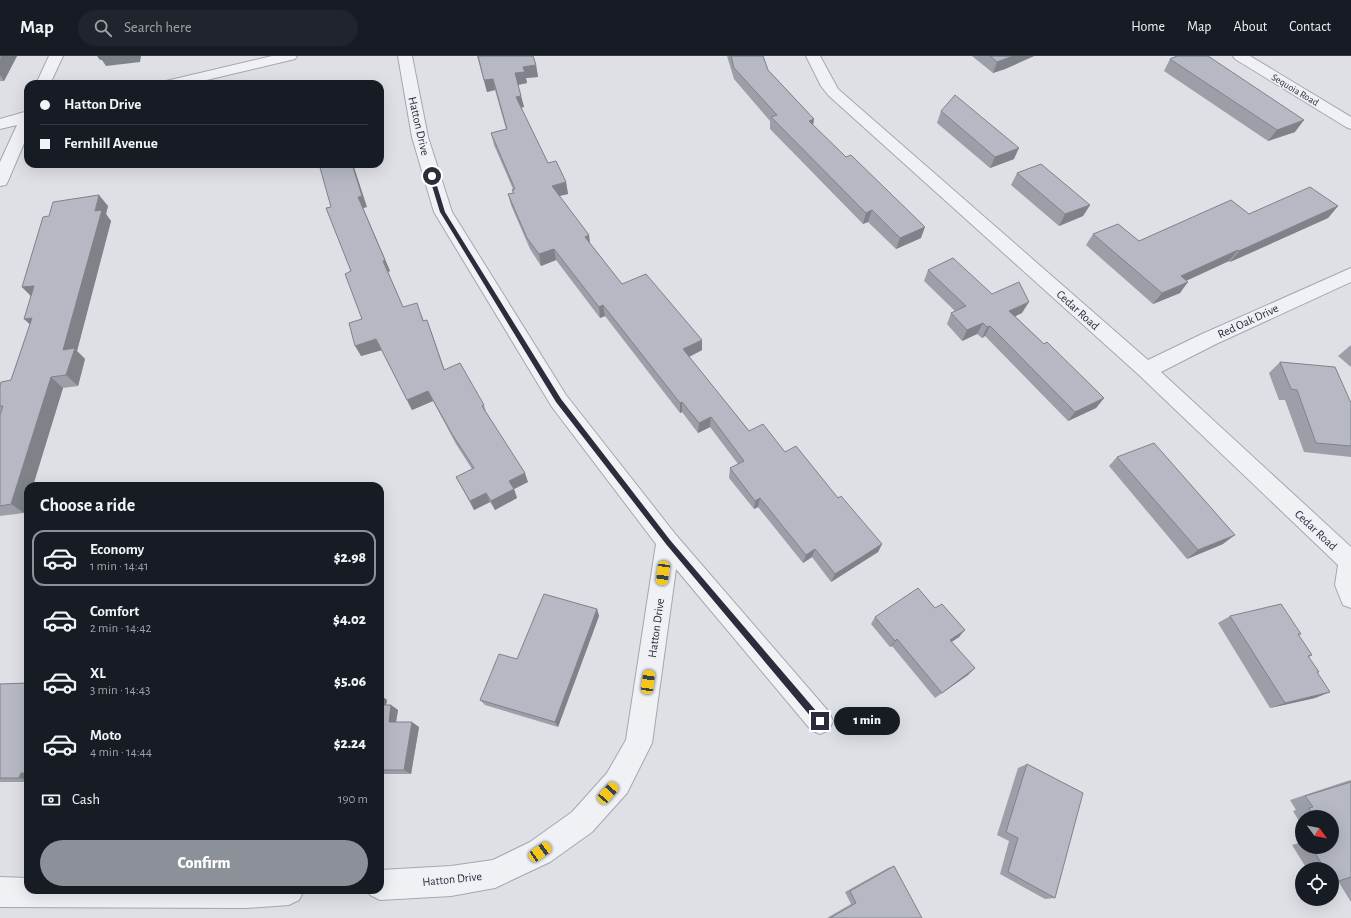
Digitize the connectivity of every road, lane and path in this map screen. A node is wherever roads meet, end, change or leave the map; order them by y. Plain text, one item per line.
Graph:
1 (56, 56) edge
2 (290, 56) edge
3 (405, 56) edge
4 (813, 56) edge
5 (1240, 56) edge
6 (45, 80) edge
7 (188, 80) edge
8 (24, 118) edge
9 (0, 124) edge
10 (1351, 124) edge
11 (24, 126) edge
12 (0, 181) edge
13 (1351, 274) edge
14 (1146, 370) junction
15 (668, 542) junction
16 (1350, 560) edge
17 (1351, 597) edge
18 (820, 721) dead end
19 (384, 885) edge
20 (0, 892) edge
21 (24, 892) edge

1 - 6 street
2 - 7 street
3 - 15 street, Hatton Drive
4 - 14 street, Cedar Road
5 - 10 street, Sequoia Road
8 - 9 street
11 - 12 street
13 - 14 street, Red Oak Drive
14 - 16 street, Cedar Road
15 - 18 street
15 - 19 street, Hatton Drive
16 - 17 street
20 - 21 street

